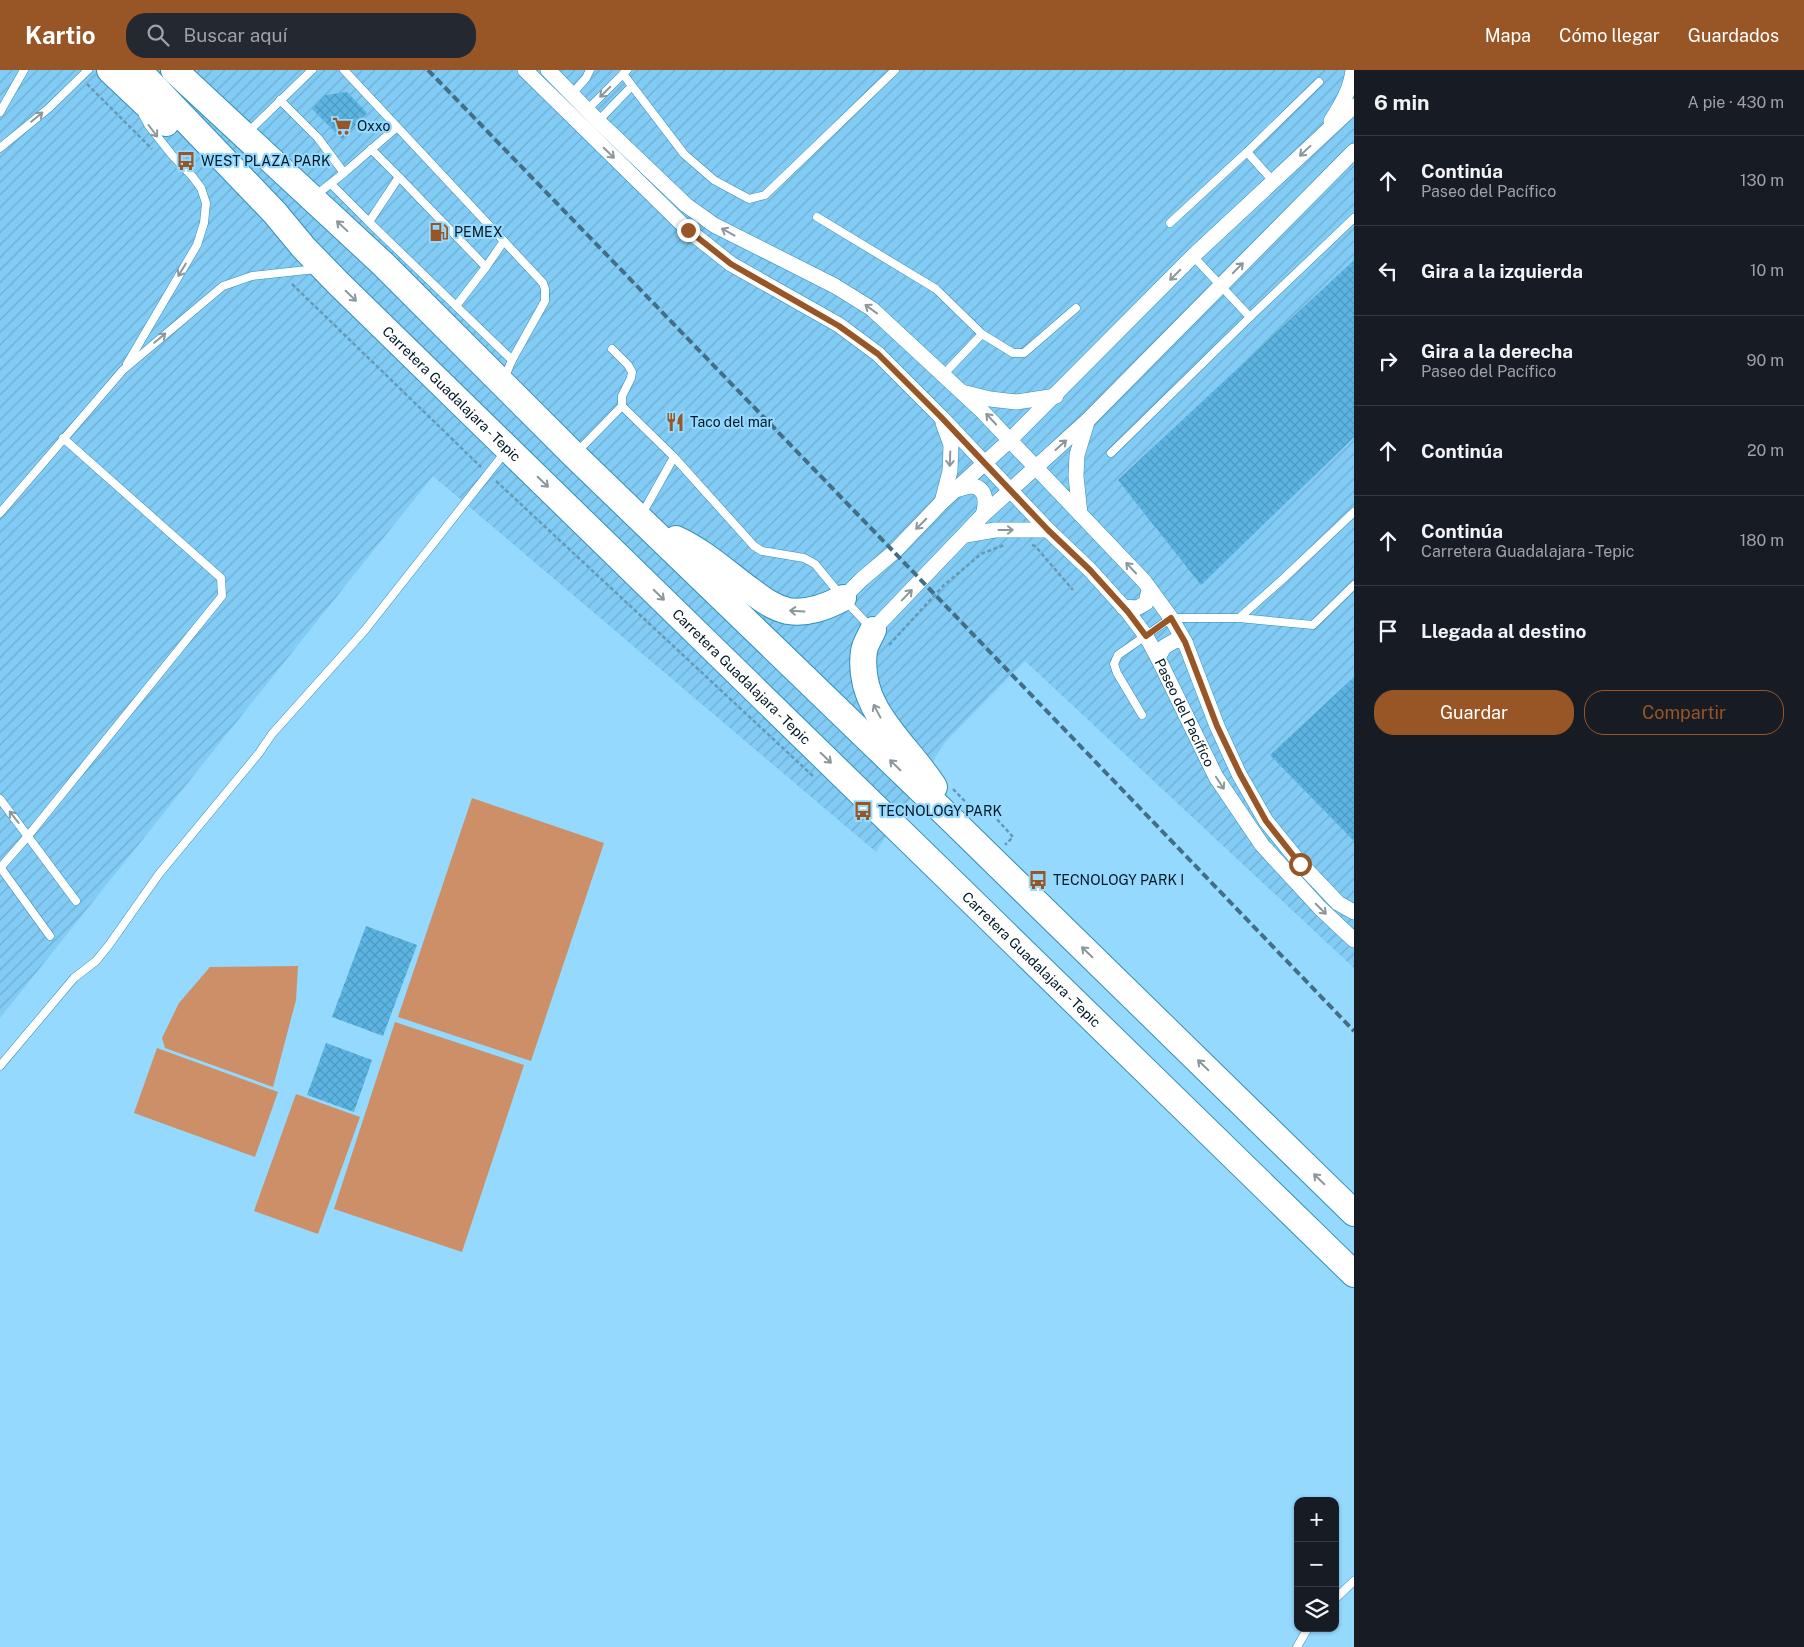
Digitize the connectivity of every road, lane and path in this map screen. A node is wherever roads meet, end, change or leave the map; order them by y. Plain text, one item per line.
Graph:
1 (24, 70) edge
2 (88, 70) edge
3 (110, 70) edge
4 (174, 70) edge
5 (199, 70) edge
6 (312, 70) edge
7 (344, 70) edge
8 (525, 70) edge
9 (548, 70) edge
10 (590, 70) edge
11 (895, 70) edge
12 (1353, 70) edge
13 (625, 72) edge
14 (80, 77) junction
15 (134, 79) edge
16 (1319, 82) dead end
17 (632, 86) junction
18 (572, 94) junction
19 (280, 100) junction
20 (561, 106) junction
21 (1354, 106) edge
22 (587, 110) junction
23 (0, 112) edge
24 (576, 120) junction
25 (397, 127) junction
26 (593, 127) junction
27 (249, 131) junction
28 (1325, 132) junction
29 (0, 148) edge
30 (371, 149) junction
31 (1247, 152) junction
32 (1353, 152) edge
33 (156, 153) dead end
34 (344, 173) junction
35 (399, 177) junction
36 (1273, 181) junction
37 (321, 191) junction
38 (817, 217) dead end
39 (1354, 218) edge
40 (369, 222) junction
41 (1170, 223) dead end
42 (504, 241) junction
43 (1193, 256) junction
44 (486, 267) junction
45 (323, 268) junction
46 (292, 284) dead end
47 (1221, 286) junction
48 (456, 306) junction
49 (1076, 308) dead end
50 (1250, 317) junction
51 (982, 334) junction
52 (612, 349) dead end
53 (512, 360) junction
54 (123, 370) junction
55 (944, 374) junction
56 (501, 383) junction
57 (963, 392) junction
58 (1056, 396) junction
59 (622, 406) junction
60 (941, 417) junction
61 (1088, 420) junction
62 (63, 438) junction
63 (1010, 440) junction
64 (508, 448) junction
65 (1111, 454) dead end
66 (574, 455) junction
67 (674, 457) junction
68 (985, 463) junction
69 (1036, 467) junction
70 (488, 474) junction
71 (956, 490) junction
72 (1010, 491) junction
73 (942, 502) junction
74 (1354, 512) edge
75 (0, 513) edge
76 (1080, 514) junction
77 (983, 516) junction
78 (643, 521) junction
79 (1048, 530) junction
80 (966, 535) junction
81 (1027, 544) dead end
82 (1012, 545) dead end
83 (1354, 585) edge
84 (1073, 590) dead end
85 (1149, 590) junction
86 (843, 598) junction
87 (1123, 606) junction
88 (1171, 618) junction
89 (1239, 618) junction
90 (1146, 636) junction
91 (880, 638) junction
92 (1185, 642) junction
93 (1158, 658) junction
94 (1142, 715) dead end
95 (820, 783) dead end
96 (950, 785) dead end
97 (0, 799) edge
98 (984, 805) dead end
99 (980, 818) dead end
100 (954, 822) junction
101 (28, 836) junction
102 (1000, 838) dead end
103 (0, 868) edge
104 (76, 901) dead end
105 (1354, 912) edge
106 (50, 936) dead end
107 (1354, 940) edge
108 (0, 1066) edge
109 (1354, 1213) edge
110 (1354, 1274) edge
111 (1354, 1581) edge
112 (1339, 1595) edge
113 (1306, 1632) edge
114 (1297, 1647) edge

1 - 23 lane
2 - 14 lane
3 - 15 highway, Carretera Guadalajara - Tepic
4 - 27 highway
5 - 27 highway
6 - 19 lane
7 - 25 lane
8 - 20 street
9 - 18 street
10 - 18 lane
11 - 17 lane
12 - 28 street
13 - 17 lane
13 -> 22 lane
29 -> 14 lane
14 - 33 path
15 - 45 highway, Carretera Guadalajara - Tepic
15 -> 54 lane
16 - 31 lane
17 - 26 lane
18 - 20 lane
18 - 22 street
19 - 27 lane
19 - 34 lane
20 - 24 street
21 - 28 street
22 - 24 lane
22 - 26 street
24 - 26 street
25 - 30 lane
25 - 42 lane
55 -> 26 street
26 -> 60 street
27 - 37 highway
28 -> 36 street
30 - 34 lane
30 - 35 lane
31 - 36 lane
31 - 41 lane
47 -> 32 street
34 - 37 lane
35 - 40 lane
35 - 44 lane
36 - 43 street
37 - 40 lane
56 -> 37 highway
38 - 51 lane
39 - 50 lane
40 - 48 lane
42 - 44 lane
42 - 53 lane
43 - 47 lane
43 -> 58 street
44 - 48 lane
54 -> 45 lane
45 -> 64 highway, Carretera Guadalajara - Tepic
46 - 70 path
47 - 50 lane
47 - 61 street
48 - 53 lane
49 - 51 lane
50 - 65 lane
51 - 55 lane
52 - 59 lane
53 - 56 lane
54 - 62 lane
55 - 57 street
56 - 66 highway
57 - 58 street
63 -> 57 street
58 - 63 street
59 - 66 lane
59 - 67 lane
60 - 68 street
60 -> 73 street
69 -> 61 street
61 - 76 street
62 - 75 lane
62 - 101 lane
63 - 68 street
63 - 69 street
64 - 70 lane
64 -> 110 highway, Carretera Guadalajara - Tepic
66 - 78 highway
67 - 78 lane
67 - 86 lane
68 - 71 street
68 - 72 street, Paseo del Pacífico
69 - 72 street
69 - 76 street, Paseo del Pacífico
70 - 95 path
70 - 108 lane
71 - 73 street
71 - 77 street
72 - 77 street
72 - 79 street, Paseo del Pacífico
73 -> 86 street
74 - 89 lane
85 -> 76 street, Paseo del Pacífico
77 - 80 street
86 -> 78 highway
100 -> 78 highway
80 -> 79 street
79 - 87 street, Paseo del Pacífico
91 -> 80 street
81 - 84 path
82 - 91 path
83 - 89 lane
85 - 87 street
85 - 88 street, Paseo del Pacífico
86 - 91 lane
87 - 90 street, Paseo del Pacífico
88 - 89 lane
88 - 90 lane
88 - 92 street, Paseo del Pacífico
90 - 93 street, Paseo del Pacífico
90 - 94 lane
100 -> 91 highway
92 - 93 street
92 - 105 street, Paseo del Pacífico
93 -> 107 street, Paseo del Pacífico
96 - 99 path
101 -> 97 lane
98 - 102 path
109 -> 100 highway
101 - 103 lane
101 - 104 lane
103 - 106 lane
111 - 112 lane
113 - 114 lane

